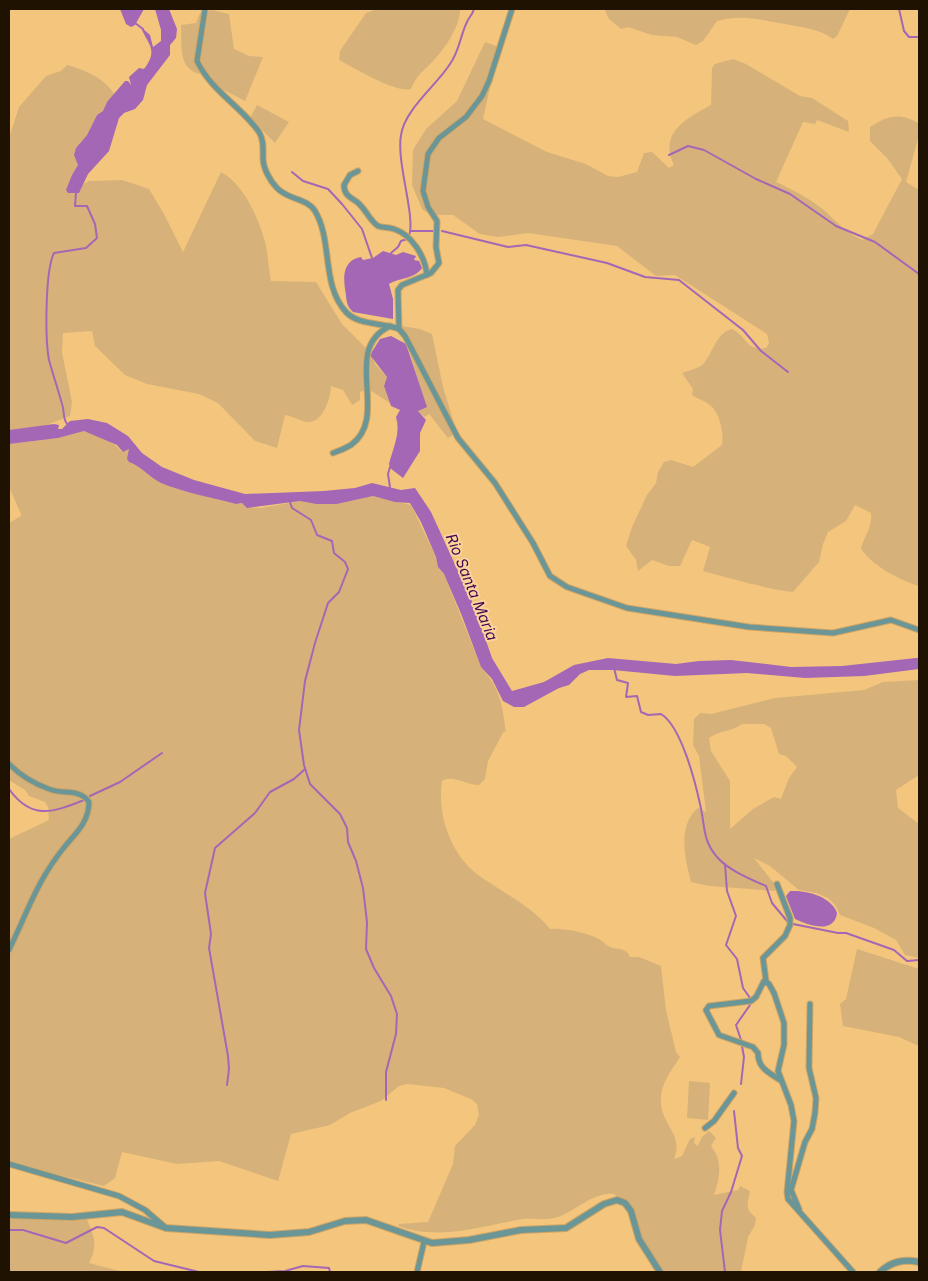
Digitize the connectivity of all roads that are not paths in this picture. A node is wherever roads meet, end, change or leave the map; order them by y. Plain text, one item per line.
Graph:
1 (205, 9) edge
2 (512, 9) edge
3 (358, 171) dead end
4 (427, 275) junction
5 (390, 326) junction
6 (399, 329) junction
7 (333, 453) dead end
8 (919, 630) edge
9 (9, 764) edge
10 (777, 884) dead end
11 (9, 950) edge
12 (766, 981) junction
13 (810, 1004) dead end
14 (780, 1080) junction
15 (734, 1093) dead end
16 (705, 1128) dead end
17 (9, 1164) edge
18 (9, 1214) edge
19 (807, 1220) junction
20 (166, 1228) junction
21 (424, 1242) junction
22 (919, 1262) edge
23 (417, 1272) edge
24 (660, 1272) edge
25 (853, 1272) edge
26 (880, 1272) edge

1 - 5 street
2 - 4 street
3 - 4 street
4 - 6 street
5 - 6 street
5 - 7 street
6 - 8 street
9 - 11 street
10 - 12 street
12 - 14 street
12 - 14 street
13 - 19 street
14 - 19 street
15 - 16 street
17 - 20 street
18 - 20 street
19 - 25 street
20 - 21 street
21 - 23 street
21 - 24 street
22 - 26 street

